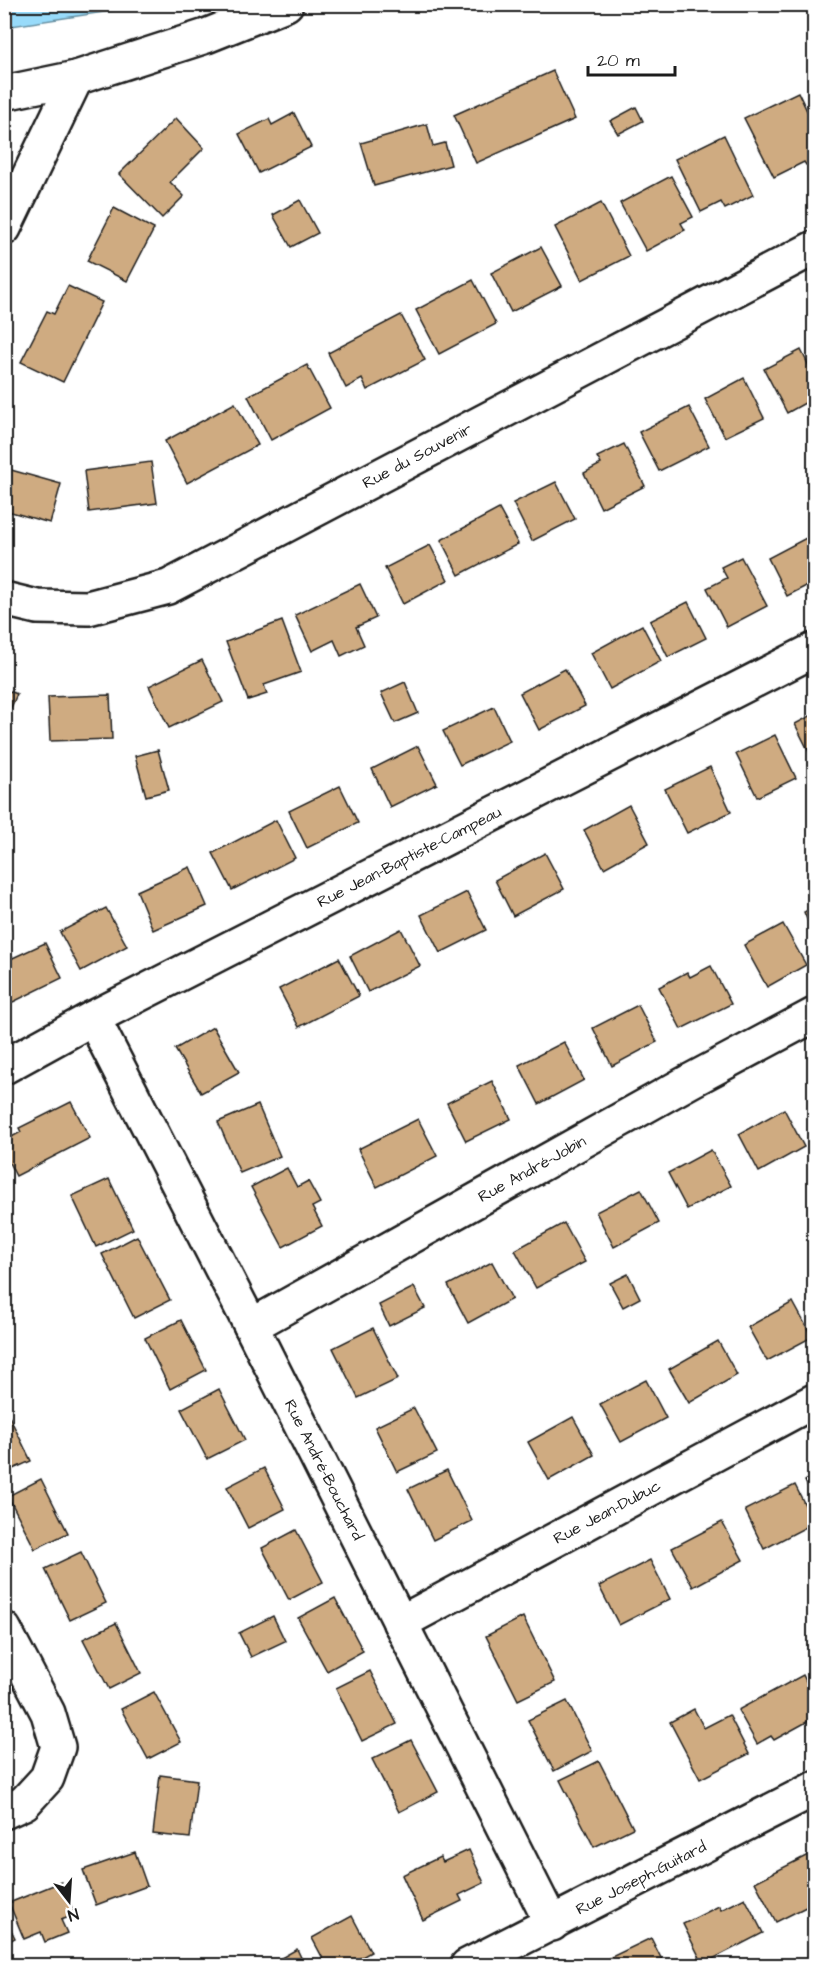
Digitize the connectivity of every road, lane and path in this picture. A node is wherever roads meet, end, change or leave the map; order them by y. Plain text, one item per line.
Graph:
1 (286, 4) edge
2 (76, 78) junction
3 (4, 93) edge
4 (4, 228) edge
5 (814, 248) edge
6 (4, 599) edge
7 (814, 650) edge
8 (814, 1015) edge
9 (93, 1018) junction
10 (4, 1067) edge
11 (251, 1326) junction
12 (814, 1401) edge
13 (400, 1623) junction
14 (4, 1629) edge
15 (814, 1789) edge
16 (4, 1812) edge
17 (552, 1924) junction
18 (467, 1965) edge

1 - 2 street
2 - 3 street
2 - 4 street
5 - 6 street, Rue du Souvenir
7 - 9 street, Rue Jean-Baptiste-Campeau
8 - 11 street, Rue André-Jobin
9 - 10 street, Rue Jean-Baptiste-Campeau
9 - 11 street, Rue André-Bouchard
11 - 13 street, Rue André-Bouchard
12 - 13 street, Rue Jean-Dubuc
13 - 17 street, Rue André-Bouchard
14 - 16 street
15 - 17 street, Rue Joseph-Guitard
17 - 18 street, Rue Joseph-Guitard

